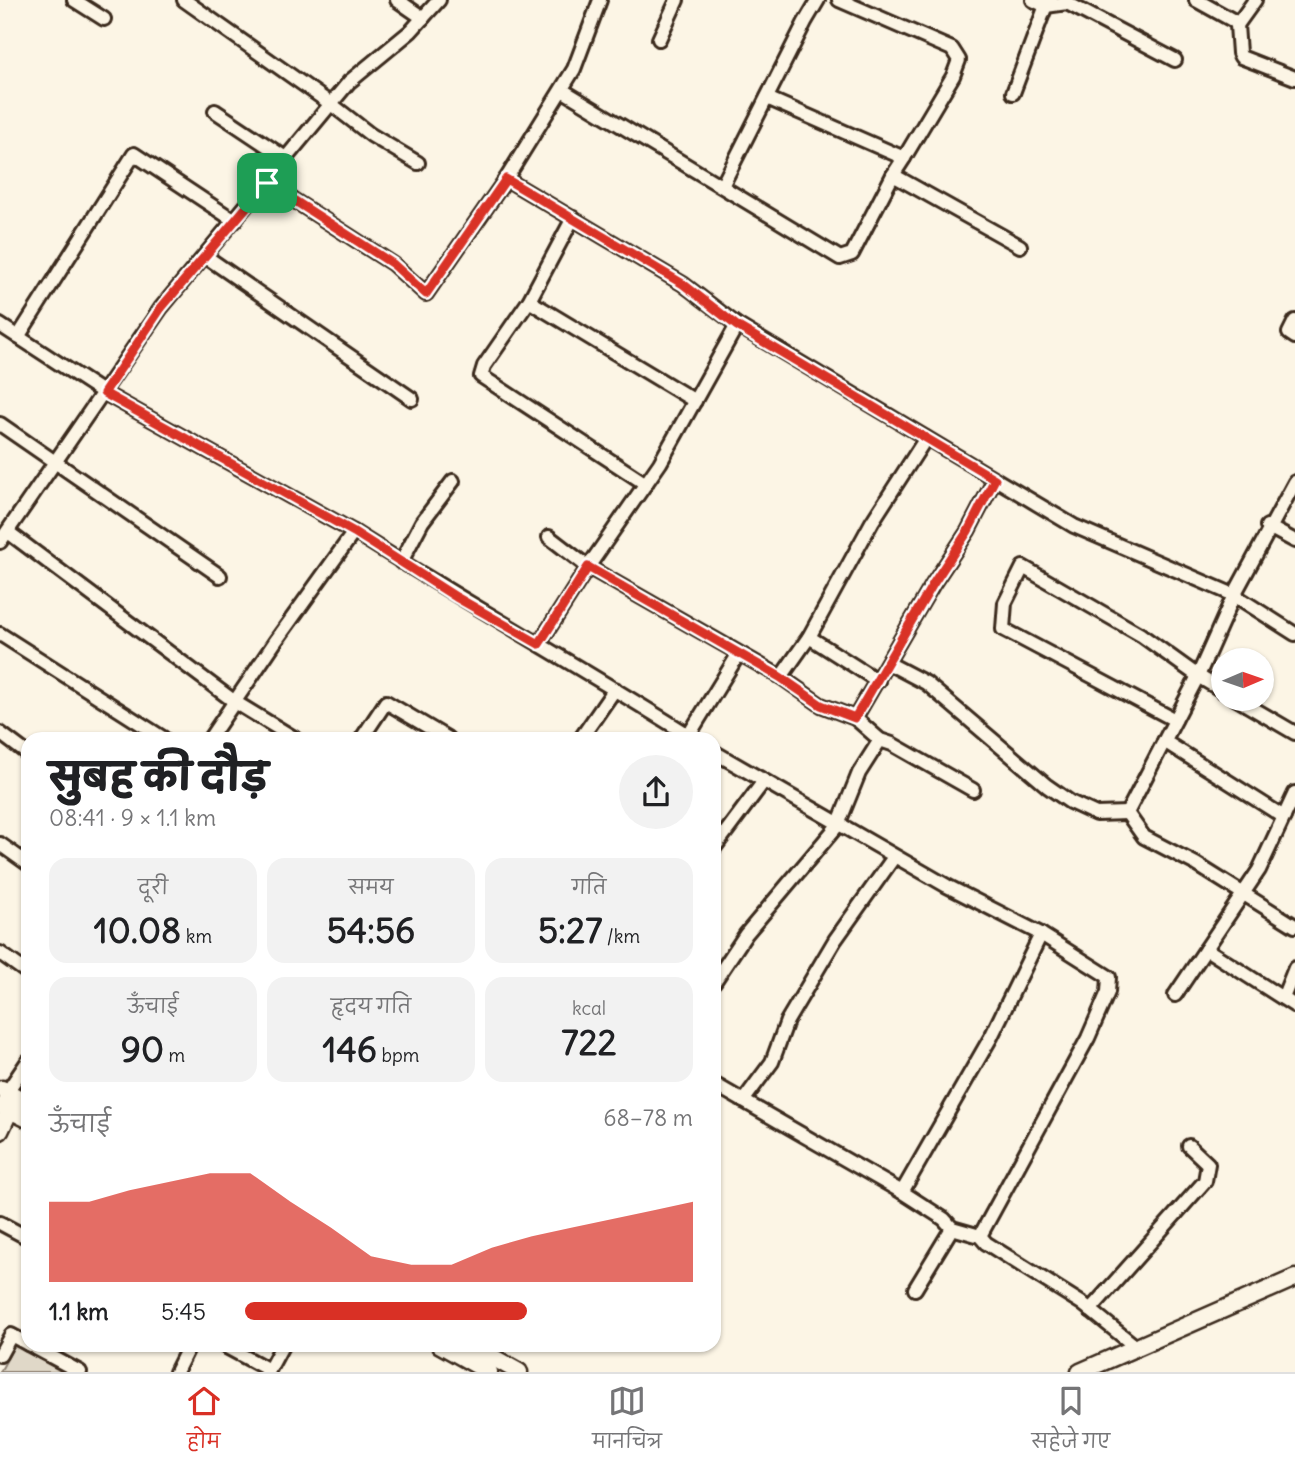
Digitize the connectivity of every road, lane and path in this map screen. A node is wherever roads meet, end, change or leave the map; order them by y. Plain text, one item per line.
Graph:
1 (74, 0) edge
2 (184, 0) edge
3 (397, 0) edge
4 (439, 0) edge
5 (600, 0) edge
6 (677, 0) edge
7 (818, 0) edge
8 (839, 0) edge
9 (1033, 0) edge
10 (1196, 0) edge
11 (1255, 0) edge
12 (1047, 3) edge
13 (422, 18) junction
14 (104, 19) dead end
15 (1237, 26) junction
16 (659, 39) dead end
17 (1175, 60) dead end
18 (1295, 78) edge
19 (562, 90) junction
20 (1013, 93) dead end
21 (767, 98) junction
22 (331, 104) junction
23 (215, 111) dead end
24 (904, 158) junction
25 (287, 159) junction
26 (418, 163) dead end
27 (893, 175) junction
28 (506, 179) junction
29 (267, 183) junction
30 (722, 186) junction
31 (573, 218) junction
32 (235, 221) junction
33 (1020, 246) dead end
34 (205, 256) junction
35 (528, 301) junction
36 (1295, 321) edge
37 (0, 325) edge
38 (737, 326) junction
39 (18, 337) junction
40 (1295, 337) edge
41 (104, 393) junction
42 (412, 399) dead end
43 (695, 401) junction
44 (0, 425) edge
45 (926, 438) junction
46 (57, 462) junction
47 (995, 479) junction
48 (453, 481) dead end
49 (1295, 482) edge
50 (646, 484) junction
51 (1268, 527) junction
52 (354, 532) junction
53 (4, 537) edge
54 (549, 537) dead end
55 (1295, 541) edge
56 (401, 562) junction
57 (588, 567) junction
58 (220, 576) dead end
59 (1234, 595) junction
60 (0, 634) edge
61 (1295, 634) edge
62 (809, 637) junction
63 (539, 644) junction
64 (738, 655) junction
65 (888, 663) junction
66 (1198, 676) junction
67 (780, 677) junction
68 (878, 681) junction
69 (1211, 684) edge
70 (615, 689) junction
71 (236, 700) junction
72 (1257, 711) edge
73 (855, 718) junction
74 (1175, 720) junction
75 (154, 732) edge
76 (214, 732) edge
77 (285, 732) edge
78 (366, 732) edge
79 (437, 732) edge
80 (585, 732) edge
81 (681, 732) edge
82 (693, 732) edge
83 (0, 733) edge
84 (1295, 733) edge
85 (880, 740) junction
86 (1164, 741) junction
87 (21, 749) edge
88 (721, 756) edge
89 (764, 781) junction
90 (973, 790) dead end
91 (1295, 793) edge
92 (1127, 813) junction
93 (1284, 817) junction
94 (838, 825) junction
95 (721, 839) edge
96 (0, 844) edge
97 (894, 856) junction
98 (21, 859) edge
99 (1243, 894) junction
100 (1295, 926) edge
101 (1041, 934) junction
102 (1206, 949) junction
103 (0, 953) edge
104 (21, 968) edge
105 (1295, 968) edge
106 (721, 972) edge
107 (1175, 995) dead end
108 (1283, 998) junction
109 (1295, 1006) edge
110 (21, 1072) edge
111 (721, 1088) edge
112 (3, 1099) edge
113 (743, 1101) junction
114 (21, 1102) edge
115 (21, 1113) edge
116 (0, 1131) edge
117 (1189, 1146) dead end
118 (902, 1192) junction
119 (0, 1223) edge
120 (952, 1228) junction
121 (21, 1234) edge
122 (980, 1236) junction
123 (1295, 1278) edge
124 (915, 1289) dead end
125 (1090, 1310) junction
126 (21, 1340) edge
127 (1136, 1347) junction
128 (43, 1352) edge
129 (186, 1352) edge
130 (235, 1352) edge
131 (279, 1352) edge
132 (453, 1352) edge
133 (483, 1352) edge
134 (0, 1355) edge
135 (269, 1371) edge
136 (80, 1372) edge
137 (176, 1372) edge
138 (489, 1372) edge
139 (519, 1372) edge
140 (1080, 1372) edge

1 - 14 street
2 - 22 street
3 - 13 street
4 - 13 street
5 - 19 street
6 - 16 street
7 - 21 street
8 - 24 street
9 - 12 street
10 - 15 street
11 - 15 street
12 - 17 street
12 - 20 street
13 - 22 street
15 - 18 street
19 - 28 street
19 - 30 street
21 - 24 street
21 - 30 street
22 - 25 street
22 - 26 street
23 - 25 street
24 - 27 street
25 - 29 street
27 - 30 street
27 - 33 street
28 - 29 street
28 - 31 street
29 - 32 street
31 - 35 street
31 - 38 street
32 - 34 street
32 - 39 street
34 - 41 street
34 - 42 street
35 - 43 street
35 - 50 street
36 - 40 street
37 - 39 street
38 - 43 street
38 - 45 street
39 - 41 street
41 - 46 street
41 - 52 street
43 - 50 street
44 - 46 street
45 - 47 street
45 - 62 street
46 - 53 street
46 - 58 street
47 - 59 street
47 - 65 street
48 - 56 street
49 - 51 street
50 - 57 street
51 - 55 street
51 - 59 street
52 - 56 street
52 - 71 street
53 - 71 street
54 - 57 street
56 - 63 street
57 - 63 street
57 - 64 street
59 - 61 street
59 - 66 street
60 - 75 street
62 - 67 street
62 - 68 street
63 - 70 street
64 - 67 street
64 - 82 street
65 - 68 street
65 - 92 street
66 - 69 street
66 - 74 street
66 - 74 street
67 - 73 street
68 - 73 street
70 - 80 street
70 - 81 street
71 - 76 street
71 - 77 street
72 - 84 street
73 - 85 street
74 - 86 street
78 - 79 street
83 - 87 street
85 - 90 street
85 - 94 street
86 - 92 street
86 - 93 street
88 - 89 street
89 - 94 street
89 - 95 street
91 - 93 street
92 - 99 street
93 - 99 street
94 - 97 street
94 - 106 street
96 - 98 street
97 - 101 street
97 - 113 street
99 - 100 street
99 - 102 street
101 - 118 street
101 - 122 street
102 - 107 street
102 - 108 street
103 - 104 street
105 - 108 street
108 - 109 street
110 - 112 street
111 - 113 street
112 - 114 street
112 - 115 street
112 - 116 street
113 - 118 street
117 - 125 street
118 - 120 street
119 - 121 street
120 - 122 street
120 - 124 street
122 - 125 street
123 - 127 street
125 - 127 street
126 - 134 street
127 - 140 street
128 - 136 street
129 - 137 street
130 - 135 street
131 - 135 street
132 - 138 street
133 - 139 street

